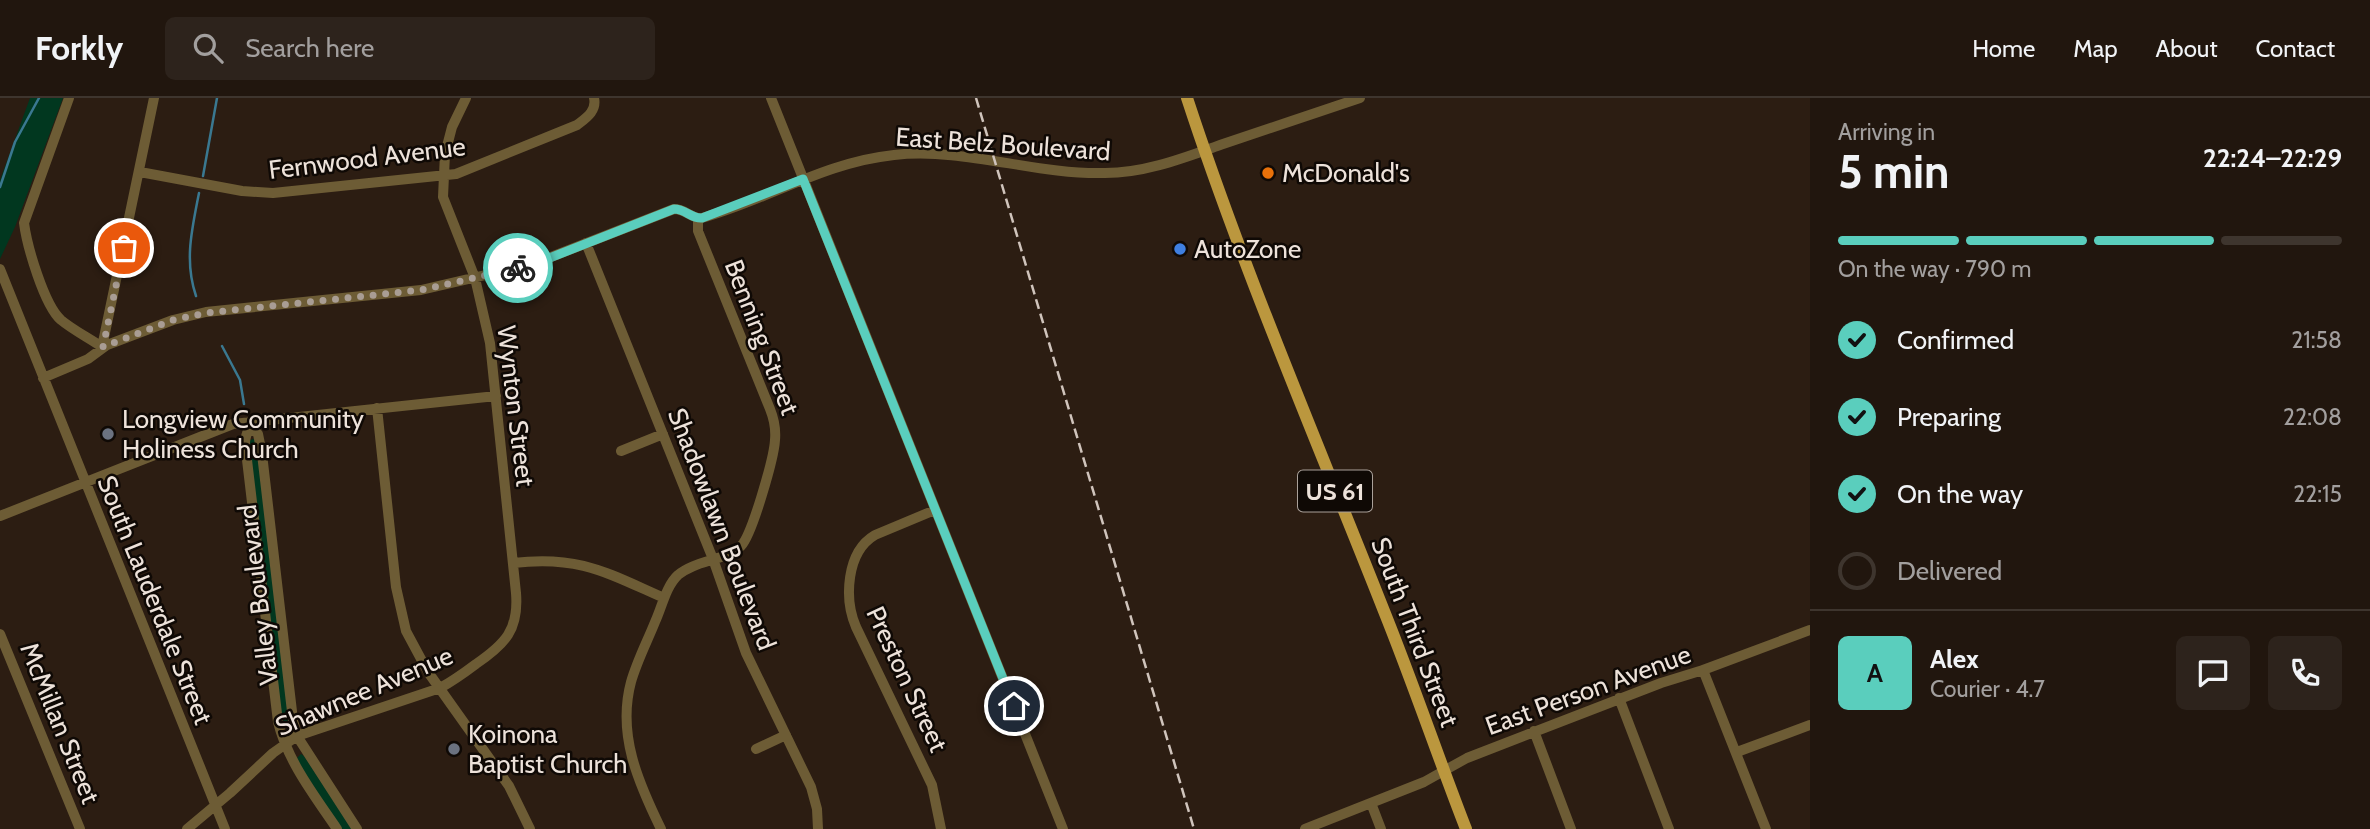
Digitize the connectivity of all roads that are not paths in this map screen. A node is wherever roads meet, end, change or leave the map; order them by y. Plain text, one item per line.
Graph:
1 (69, 98) edge
2 (154, 98) edge
3 (466, 98) edge
4 (594, 98) edge
5 (771, 98) edge
6 (1187, 98) edge
7 (1360, 98) edge
8 (1204, 150) junction
9 (140, 172) junction
10 (445, 174) junction
11 (803, 179) junction
12 (698, 219) junction
13 (586, 243) junction
14 (0, 269) edge
15 (475, 278) junction
16 (103, 347) junction
17 (43, 378) junction
18 (496, 397) junction
19 (377, 408) junction
20 (249, 424) junction
21 (663, 434) junction
22 (621, 451) dead end
23 (84, 481) junction
24 (935, 510) junction
25 (0, 516) edge
26 (713, 559) junction
27 (513, 563) junction
28 (664, 598) junction
29 (1810, 630) edge
30 (0, 634) edge
31 (1703, 670) junction
32 (439, 688) junction
33 (1619, 698) junction
34 (1810, 725) edge
35 (1534, 731) junction
36 (786, 734) junction
37 (297, 736) junction
38 (284, 744) junction
39 (755, 749) dead end
40 (1737, 752) junction
41 (1443, 769) junction
42 (1371, 803) junction
43 (215, 804) junction
44 (80, 829) edge
45 (187, 829) edge
46 (225, 829) edge
47 (337, 829) edge
48 (356, 829) edge
49 (530, 829) edge
50 (661, 829) edge
51 (818, 829) edge
52 (941, 829) edge
53 (1063, 829) edge
54 (1305, 829) edge
55 (1381, 829) edge
56 (1466, 829) edge
57 (1571, 829) edge
58 (1669, 829) edge
59 (1766, 829) edge

1 - 16 street
2 - 9 street
3 - 10 street, Wynton Street
4 - 10 street, Fernwood Avenue
5 - 11 street
6 - 8 main road, South Third Street / US 61
7 - 8 street, East Belz Boulevard
8 - 11 street, East Belz Boulevard
8 - 41 main road, South Third Street / US 61
9 - 10 street, Fernwood Avenue
9 - 16 street
10 - 15 street, Wynton Street
11 - 12 street, East Belz Boulevard
11 - 24 street
12 - 13 street
12 - 26 street, Benning Street
13 - 15 street
13 - 21 street, Shadowlawn Boulevard
14 - 17 street, South Lauderdale Street
15 - 16 street
15 - 18 street, Wynton Street
16 - 17 street
17 - 23 street, South Lauderdale Street
18 - 19 street
18 - 27 street, Wynton Street
19 - 20 street
19 - 32 street
20 - 23 street
20 - 37 street, Valley Boulevard
20 - 38 street, Valley Boulevard
21 - 22 street
21 - 26 street, Shadowlawn Boulevard
23 - 25 street
23 - 43 street, South Lauderdale Street
24 - 52 street, Preston Street
24 - 53 street
26 - 28 street, Benning Street
26 - 36 street, Shadowlawn Boulevard
27 - 28 street
27 - 32 street, Shawnee Avenue
28 - 50 street, Benning Street
29 - 31 street, East Person Avenue
30 - 44 street, McMillan Street
31 - 33 street, East Person Avenue
31 - 40 street
32 - 37 street, Shawnee Avenue
32 - 49 street
33 - 35 street, East Person Avenue
33 - 58 street
34 - 40 street
35 - 41 street, East Person Avenue
35 - 57 street
36 - 39 street
36 - 51 street, Shadowlawn Boulevard
37 - 38 street, Shawnee Avenue
37 - 48 street, Valley Boulevard
38 - 43 street, Shawnee Avenue
38 - 47 street, Valley Boulevard
40 - 59 street
41 - 42 street, East Person Avenue
41 - 56 main road, South Third Street / US 61
42 - 54 street, East Person Avenue
42 - 55 street
43 - 45 street, Shawnee Avenue
43 - 46 street, South Lauderdale Street

